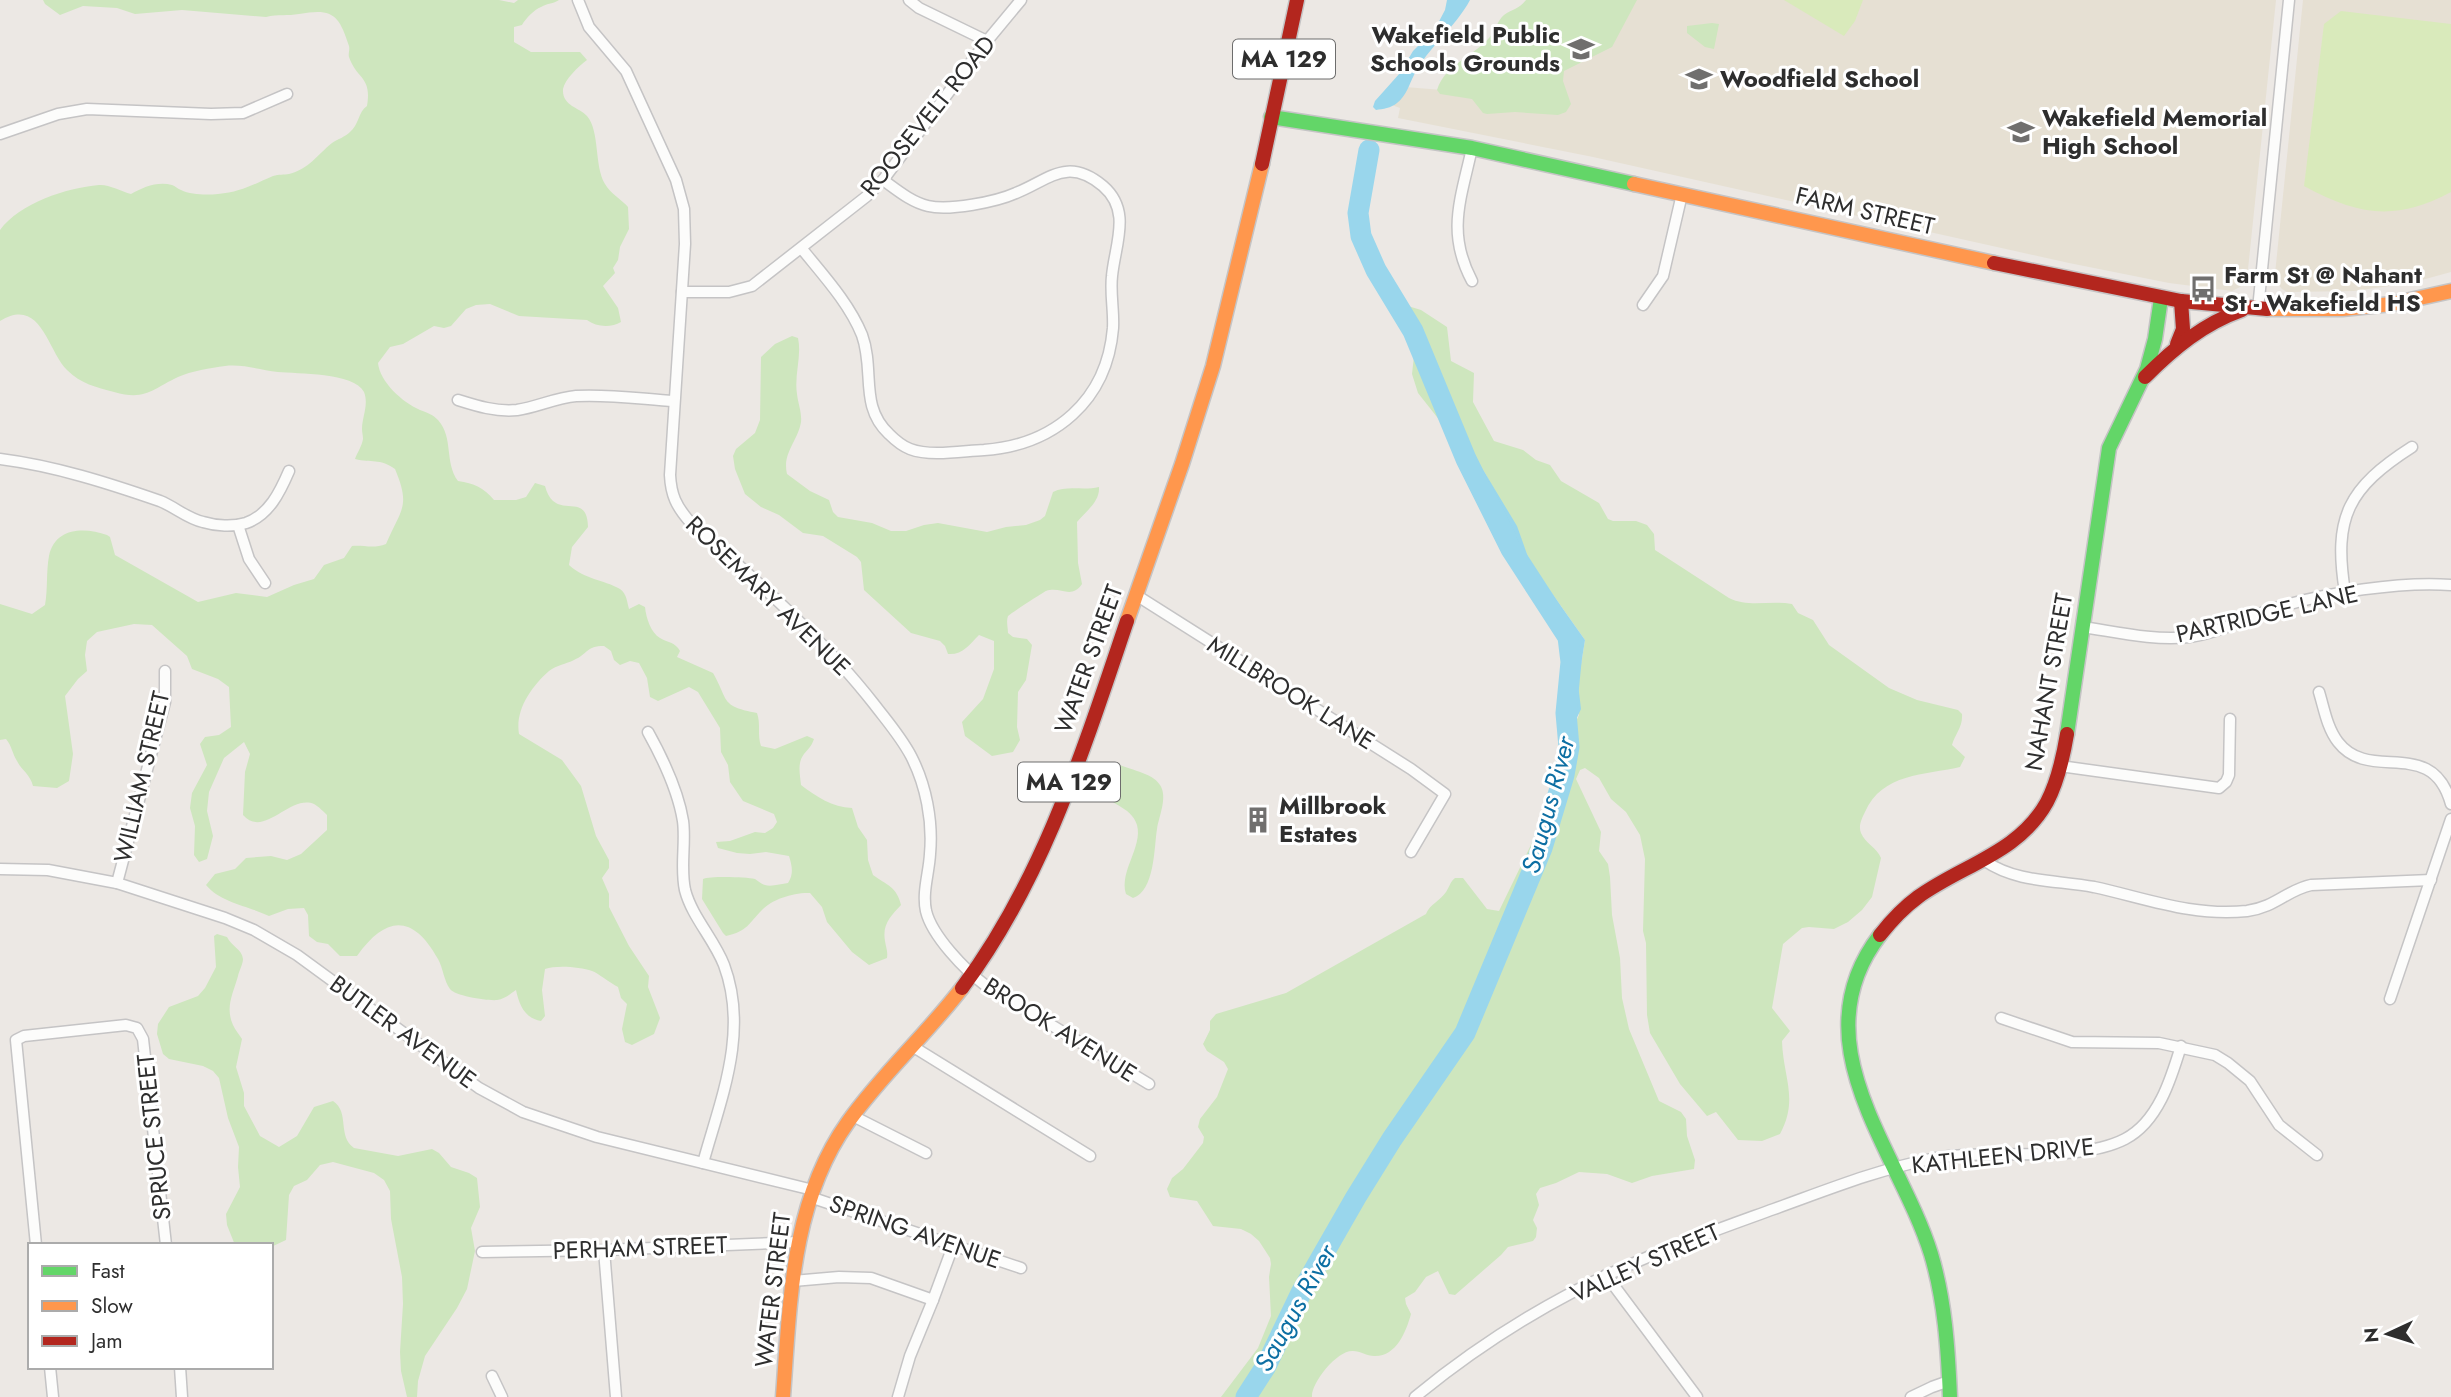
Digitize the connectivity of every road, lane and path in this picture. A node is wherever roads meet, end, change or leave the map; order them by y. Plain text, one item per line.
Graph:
1 (578, 0) edge
2 (909, 0) edge
3 (1021, 0) edge
4 (1297, 0) edge
5 (2289, 0) edge
6 (987, 41) junction
7 (287, 94) dead end
8 (1271, 117) junction
9 (0, 134) edge
10 (1472, 148) junction
11 (883, 180) junction
12 (1682, 194) junction
13 (802, 249) junction
14 (1472, 281) dead end
15 (2451, 291) edge
16 (682, 292) junction
17 (2161, 298) junction
18 (2181, 301) junction
19 (1643, 305) dead end
20 (2252, 309) junction
21 (2176, 345) junction
22 (2144, 378) junction
23 (458, 400) dead end
24 (674, 401) junction
25 (2412, 447) dead end
26 (0, 459) edge
27 (289, 471) dead end
28 (238, 524) junction
29 (265, 583) dead end
30 (2451, 585) edge
31 (2345, 592) junction
32 (1136, 595) junction
33 (2082, 627) junction
34 (165, 671) dead end
35 (2319, 692) dead end
36 (2230, 719) dead end
37 (648, 732) dead end
38 (2060, 766) junction
39 (2451, 804) edge
40 (2451, 819) edge
41 (1411, 852) dead end
42 (1985, 861) junction
43 (0, 869) edge
44 (2431, 880) junction
45 (117, 883) junction
46 (972, 975) junction
47 (2390, 999) dead end
48 (2001, 1018) dead end
49 (912, 1046) junction
50 (2181, 1046) junction
51 (1149, 1084) dead end
52 (851, 1115) junction
53 (926, 1153) dead end
54 (2317, 1155) dead end
55 (1090, 1156) dead end
56 (703, 1163) junction
57 (1895, 1167) junction
58 (811, 1193) junction
59 (798, 1242) junction
60 (36, 1243) edge
61 (166, 1243) edge
62 (953, 1246) junction
63 (604, 1250) junction
64 (482, 1252) dead end
65 (1021, 1268) dead end
66 (1606, 1275) junction
67 (793, 1281) junction
68 (933, 1300) junction
69 (50, 1369) edge
70 (180, 1369) edge
71 (492, 1376) dead end
72 (1949, 1381) junction
73 (1428, 1386) junction
74 (53, 1397) edge
75 (183, 1397) edge
76 (502, 1397) edge
77 (616, 1397) edge
78 (783, 1397) edge
79 (898, 1397) edge
80 (1415, 1397) edge
81 (1436, 1397) edge
82 (1697, 1397) edge
83 (1911, 1397) edge
84 (1950, 1397) edge

1 - 16 street, ROSEMARY AVENUE
2 - 6 street
3 - 6 street, ROOSEVELT ROAD
4 - 8 main road, WATER STREET / MA 129
5 - 20 street
6 - 11 street, ROOSEVELT ROAD
7 - 9 street
8 - 10 main road, FARM STREET
8 - 32 main road, WATER STREET / MA 129
10 - 12 main road, FARM STREET
10 - 14 street
11 - 13 street, ROOSEVELT ROAD
11 - 13 street
12 - 17 main road, FARM STREET
12 - 19 street
13 - 16 street, ROOSEVELT ROAD
15 - 20 main road, FARM STREET
16 - 24 street, ROSEMARY AVENUE
17 - 18 main road, FARM STREET
17 - 22 main road, NAHANT STREET
18 - 20 main road, FARM STREET
18 - 21 main road
20 - 21 main road, NAHANT STREET
21 - 22 main road, NAHANT STREET
22 - 33 main road, NAHANT STREET
23 - 24 street
24 - 46 street, ROSEMARY AVENUE
25 - 31 street
26 - 28 street
27 - 28 street
28 - 29 street
30 - 31 street, PARTRIDGE LANE
31 - 33 street, PARTRIDGE LANE
32 - 41 street, MILLBROOK LANE
32 - 46 main road, WATER STREET / MA 129
33 - 38 main road, NAHANT STREET
34 - 45 street, WILLIAM STREET
35 - 39 street
36 - 38 street
37 - 56 street
38 - 42 main road, NAHANT STREET
40 - 44 street
42 - 44 street
42 - 57 main road, NAHANT STREET
43 - 45 street, BUTLER AVENUE
44 - 47 street
45 - 56 street, BUTLER AVENUE
46 - 49 main road, WATER STREET / MA 129
46 - 51 street, BROOK AVENUE
48 - 50 street
49 - 52 main road, WATER STREET / MA 129
49 - 55 street
50 - 54 street
50 - 57 street, KATHLEEN DRIVE
52 - 53 street
52 - 58 main road, WATER STREET / MA 129
56 - 58 street, BUTLER AVENUE
57 - 66 street, VALLEY STREET
57 - 72 main road, NAHANT STREET
58 - 59 main road, WATER STREET / MA 129
58 - 62 street, SPRING AVENUE
59 - 63 street, PERHAM STREET
59 - 67 main road, WATER STREET / MA 129
60 - 61 street, SPRUCE STREET
62 - 65 street, SPRING AVENUE
62 - 68 street
63 - 64 street, PERHAM STREET
63 - 77 street
66 - 73 street, VALLEY STREET
66 - 82 street
67 - 68 street
67 - 78 main road, WATER STREET / MA 129
68 - 79 street
69 - 74 street
70 - 75 street
71 - 76 street
72 - 83 street
72 - 84 main road, NAHANT STREET
73 - 80 street, VALLEY STREET
73 - 81 street

